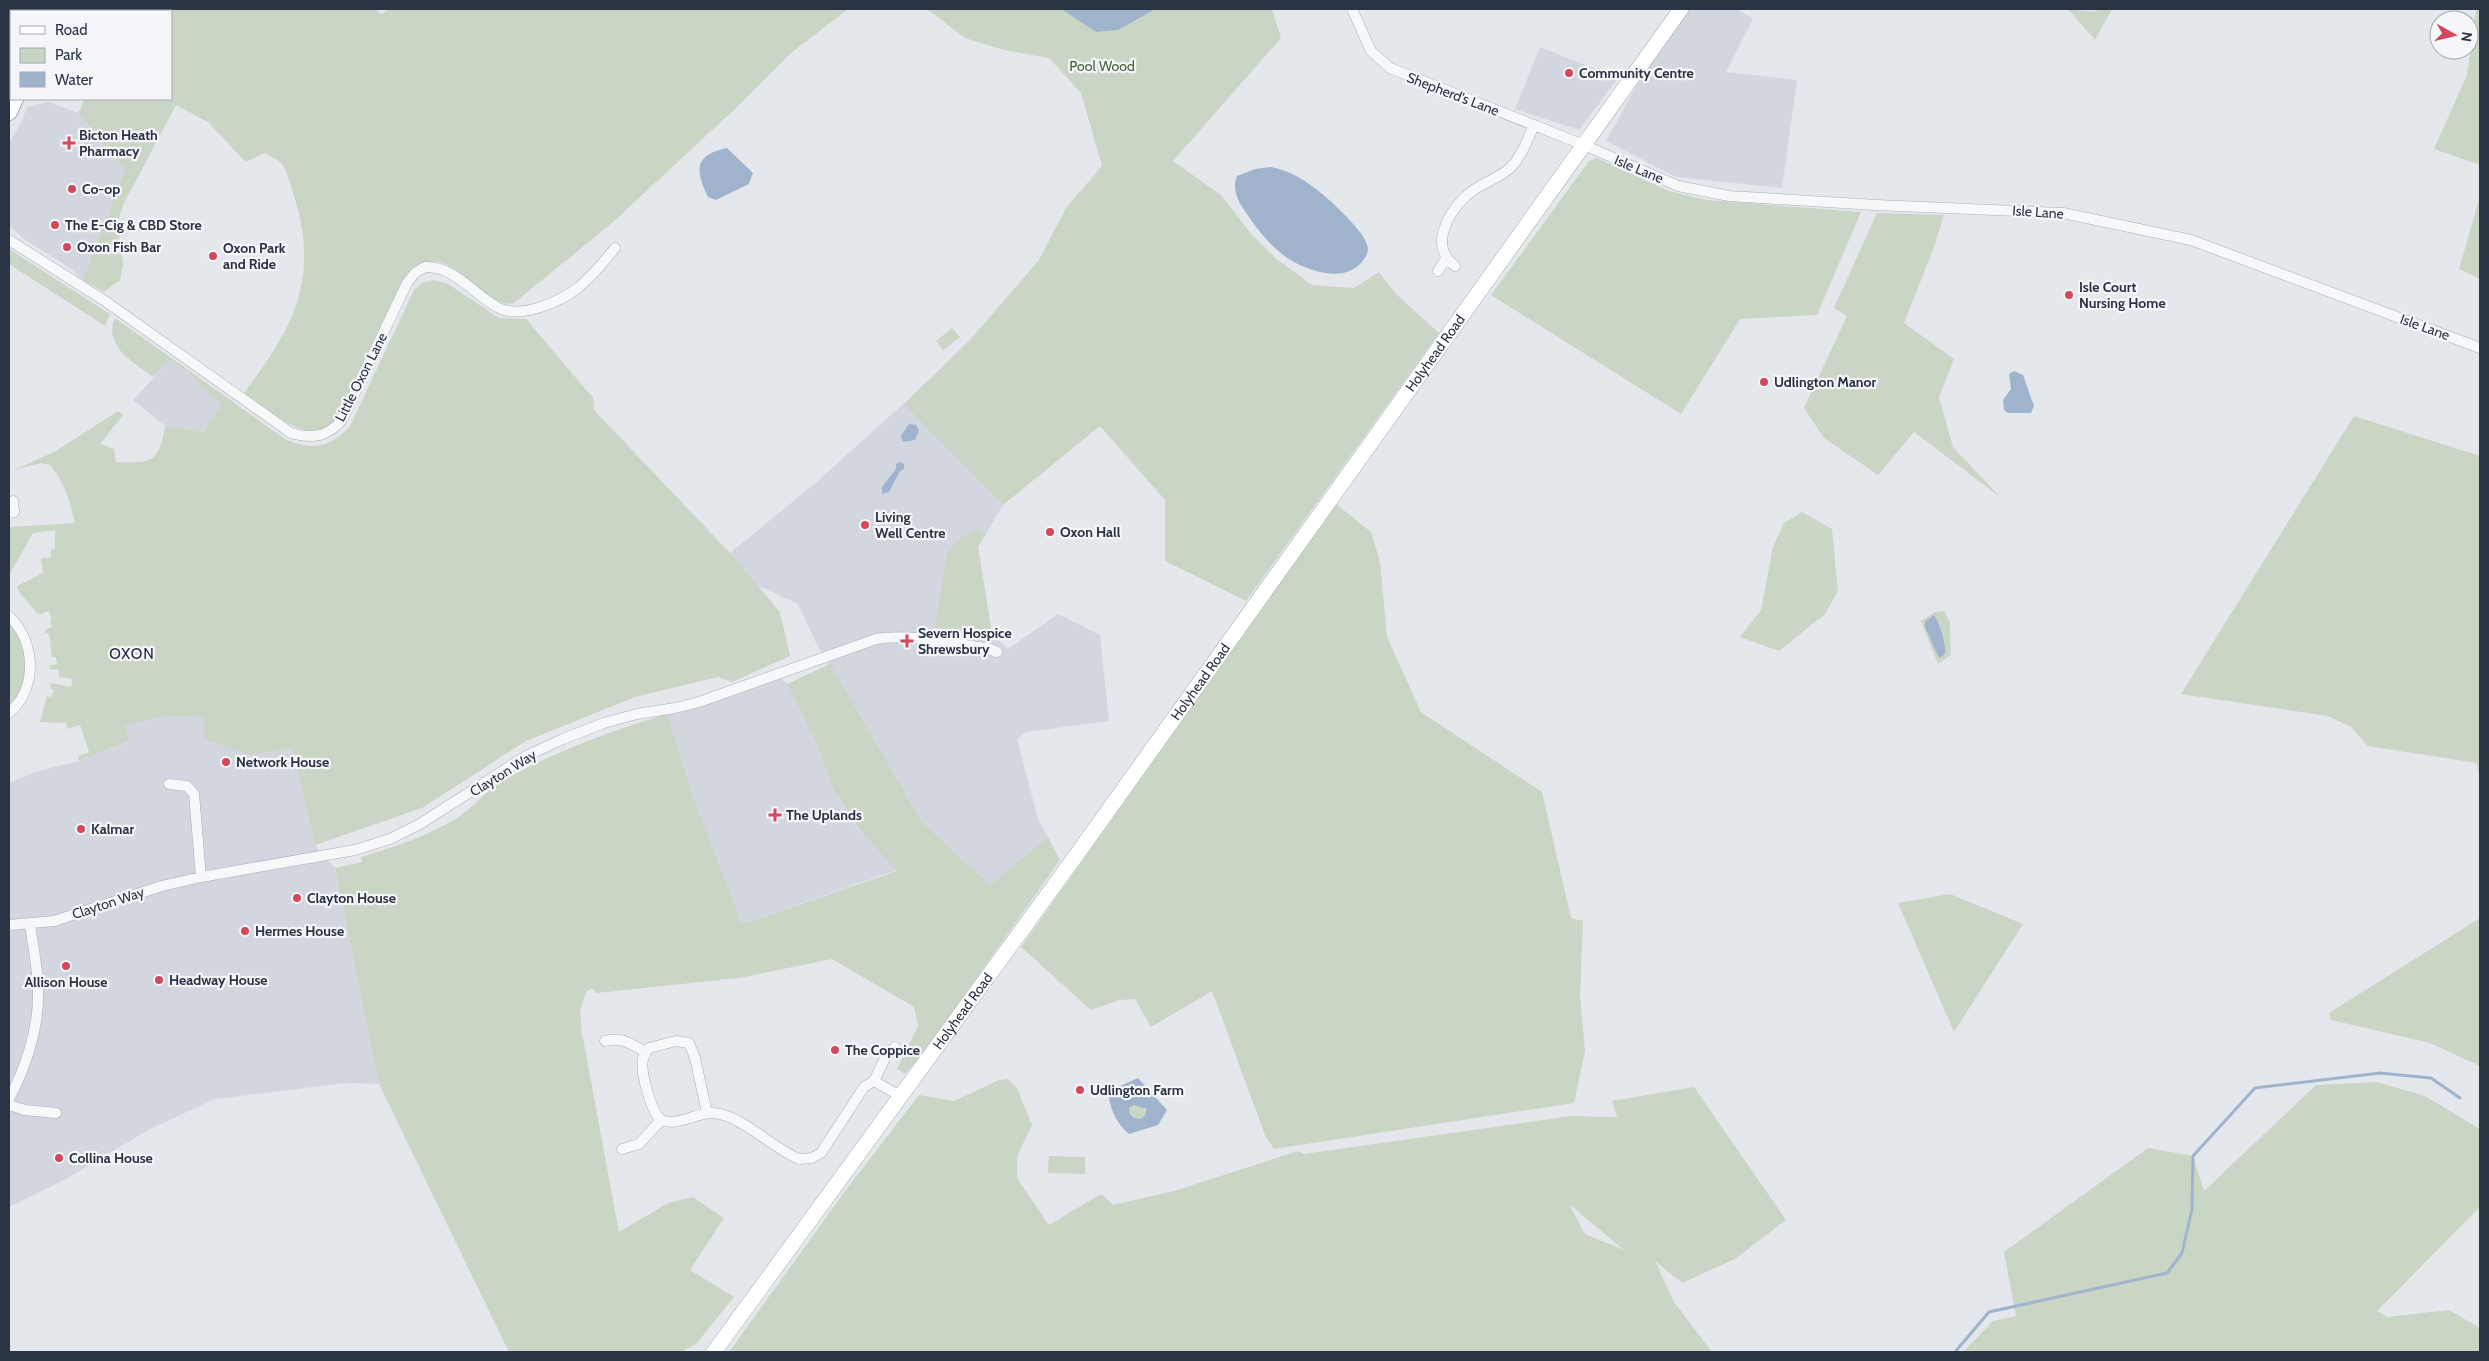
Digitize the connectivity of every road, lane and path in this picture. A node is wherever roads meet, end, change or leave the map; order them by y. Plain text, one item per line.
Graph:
1 (1352, 9) edge
2 (1681, 9) edge
3 (15, 100) edge
4 (9, 112) edge
5 (1534, 126) junction
6 (1584, 145) junction
7 (9, 240) edge
8 (616, 248) dead end
9 (1446, 259) junction
10 (1454, 266) dead end
11 (1438, 270) dead end
12 (2480, 348) edge
13 (13, 501) dead end
14 (9, 514) edge
15 (9, 616) edge
16 (997, 652) dead end
17 (9, 713) edge
18 (169, 784) dead end
19 (200, 877) junction
20 (30, 924) junction
21 (9, 925) edge
22 (605, 1042) dead end
23 (895, 1047) dead end
24 (645, 1052) junction
25 (874, 1081) junction
26 (900, 1096) junction
27 (9, 1099) edge
28 (9, 1105) edge
29 (56, 1113) dead end
30 (706, 1113) junction
31 (661, 1120) junction
32 (622, 1149) dead end
33 (714, 1352) edge

1 - 5 street, Shepherd's Lane
2 - 6 main road, Holyhead Road
3 - 4 main road
5 - 6 street, Shepherd's Lane
5 - 9 street
6 - 12 street, Isle Lane
6 - 26 main road, Holyhead Road
7 - 8 street, Little Oxon Lane
9 - 10 street
9 - 11 street
13 - 14 street
15 - 17 street
16 - 19 street, Clayton Way
18 - 19 street
19 - 20 street, Clayton Way
20 - 21 street, Clayton Way
20 - 27 street
22 - 24 street
23 - 25 street
24 - 30 street
24 - 31 street
25 - 26 street
25 - 30 street
26 - 33 main road, Holyhead Road
28 - 29 street
30 - 31 street
31 - 32 street

